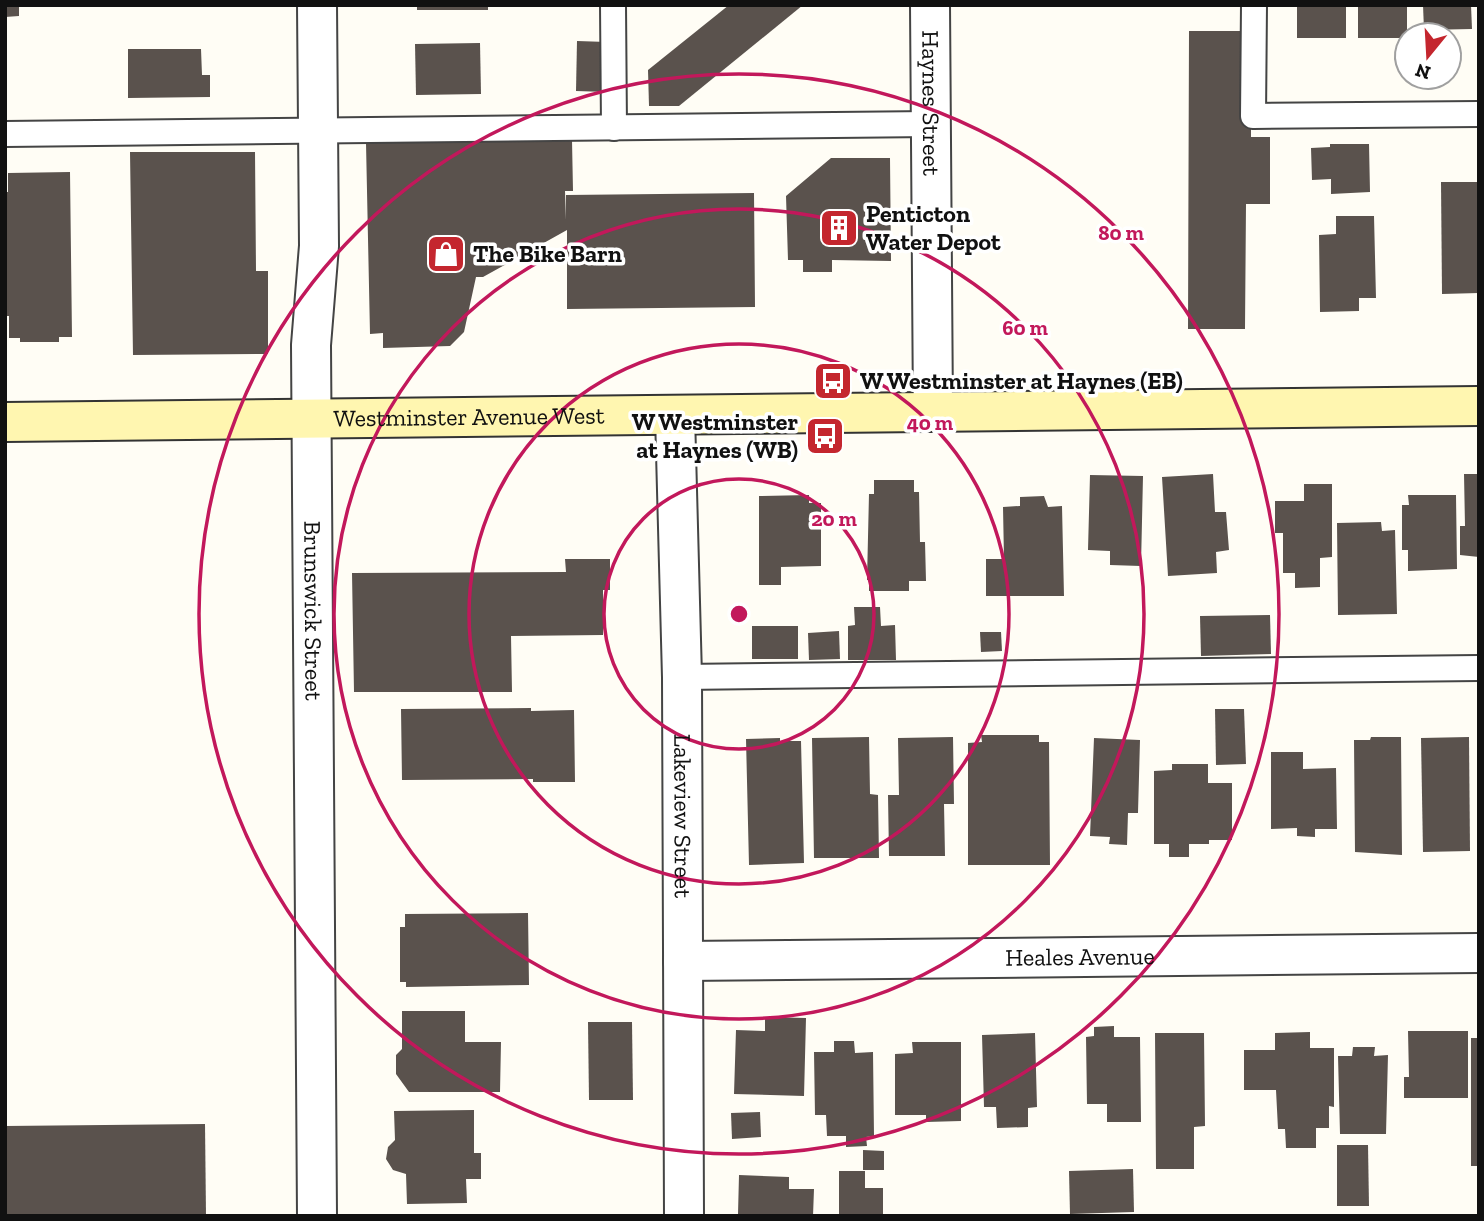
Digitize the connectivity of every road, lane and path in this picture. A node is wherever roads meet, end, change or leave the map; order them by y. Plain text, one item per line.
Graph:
1 (317, 5) edge
2 (613, 5) edge
3 (930, 5) edge
4 (1254, 5) edge
5 (1479, 114) edge
6 (931, 124) junction
7 (614, 128) junction
8 (318, 131) junction
9 (5, 134) edge
10 (1479, 406) edge
11 (933, 412) junction
12 (675, 415) junction
13 (312, 418) junction
14 (5, 422) edge
15 (1479, 668) edge
16 (682, 677) junction
17 (1479, 953) edge
18 (683, 961) junction
19 (317, 1216) edge
20 (684, 1216) edge

1 - 8 street, Brunswick Street
2 - 7 lane
3 - 6 street, Haynes Street
4 - 5 lane
6 - 7 lane
6 - 11 street, Haynes Street
7 - 8 lane
8 - 9 lane
8 - 13 street, Brunswick Street
10 - 11 main road, Westminster Avenue West
11 - 12 main road, Westminster Avenue West
12 - 13 main road, Westminster Avenue West
12 - 16 street, Lakeview Street
13 - 14 main road, Westminster Avenue West
13 - 19 street, Brunswick Street
15 - 16 lane
16 - 18 street, Lakeview Street
17 - 18 street, Heales Avenue
18 - 20 street, Lakeview Street

